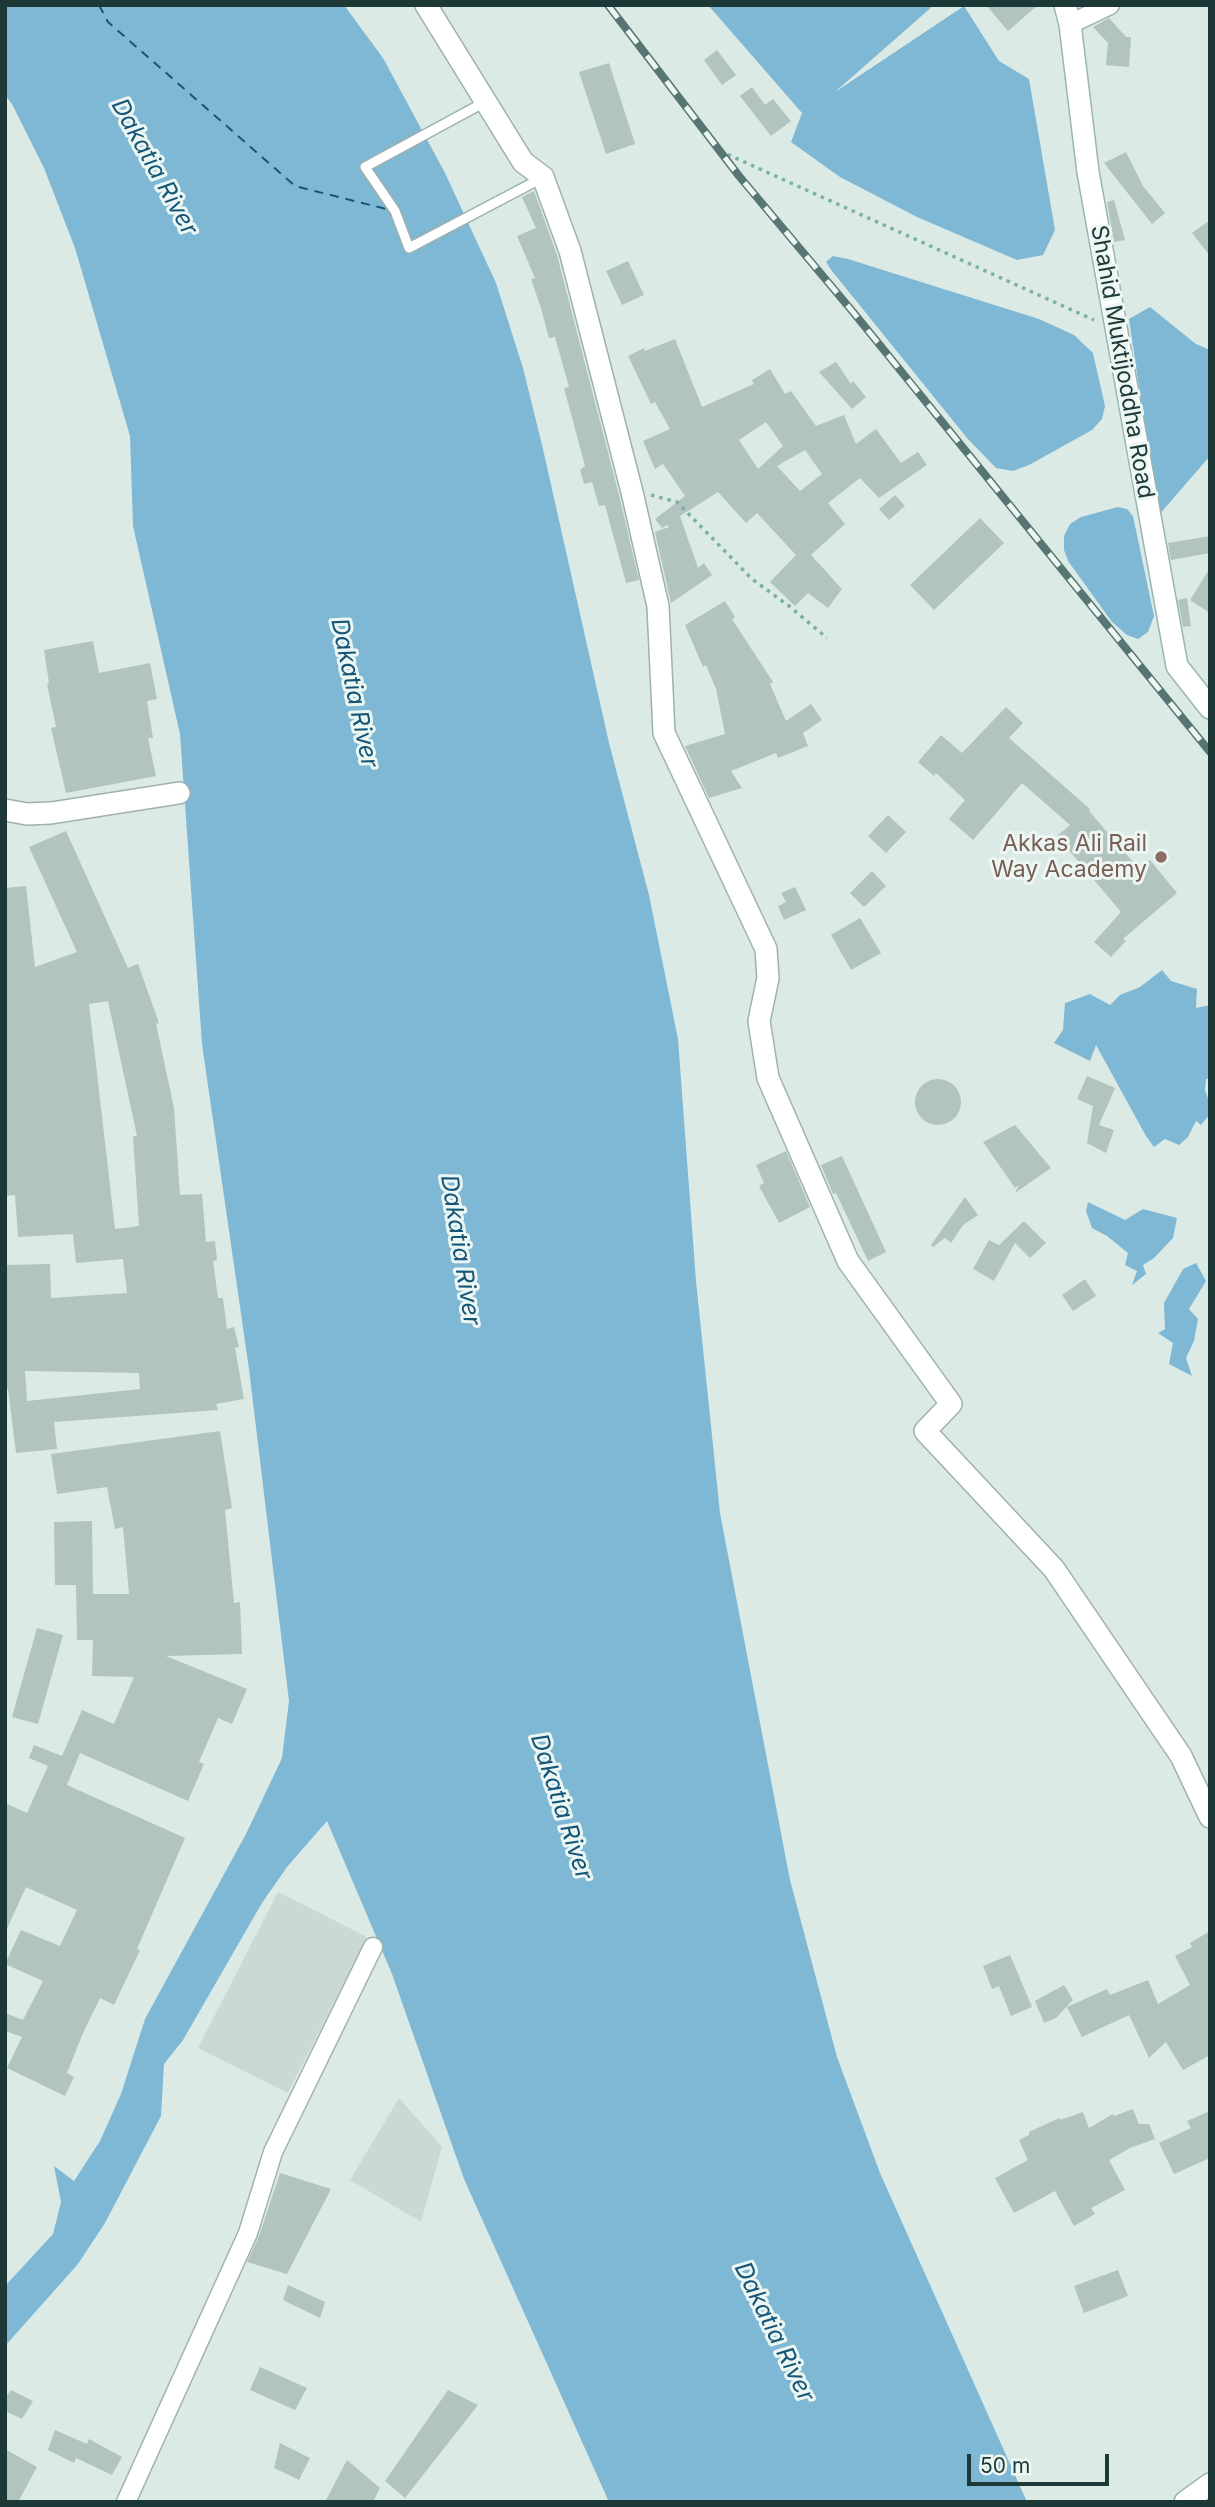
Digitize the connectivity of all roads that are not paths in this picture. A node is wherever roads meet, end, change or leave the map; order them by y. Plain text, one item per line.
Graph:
1 (426, 5) edge
2 (1110, 5) edge
3 (1068, 15) edge
4 (486, 102) junction
5 (543, 177) junction
6 (1210, 708) edge
7 (179, 793) dead end
8 (5, 810) edge
9 (1210, 1816) edge
10 (373, 1947) dead end
11 (1210, 2484) edge
12 (126, 2502) edge
13 (1185, 2502) edge

1 - 4 street
2 - 3 street
3 - 6 street, Shahid Muktijoddha Road
4 - 5 street
4 - 5 lane
5 - 9 street
7 - 8 street
10 - 12 street
11 - 13 street

